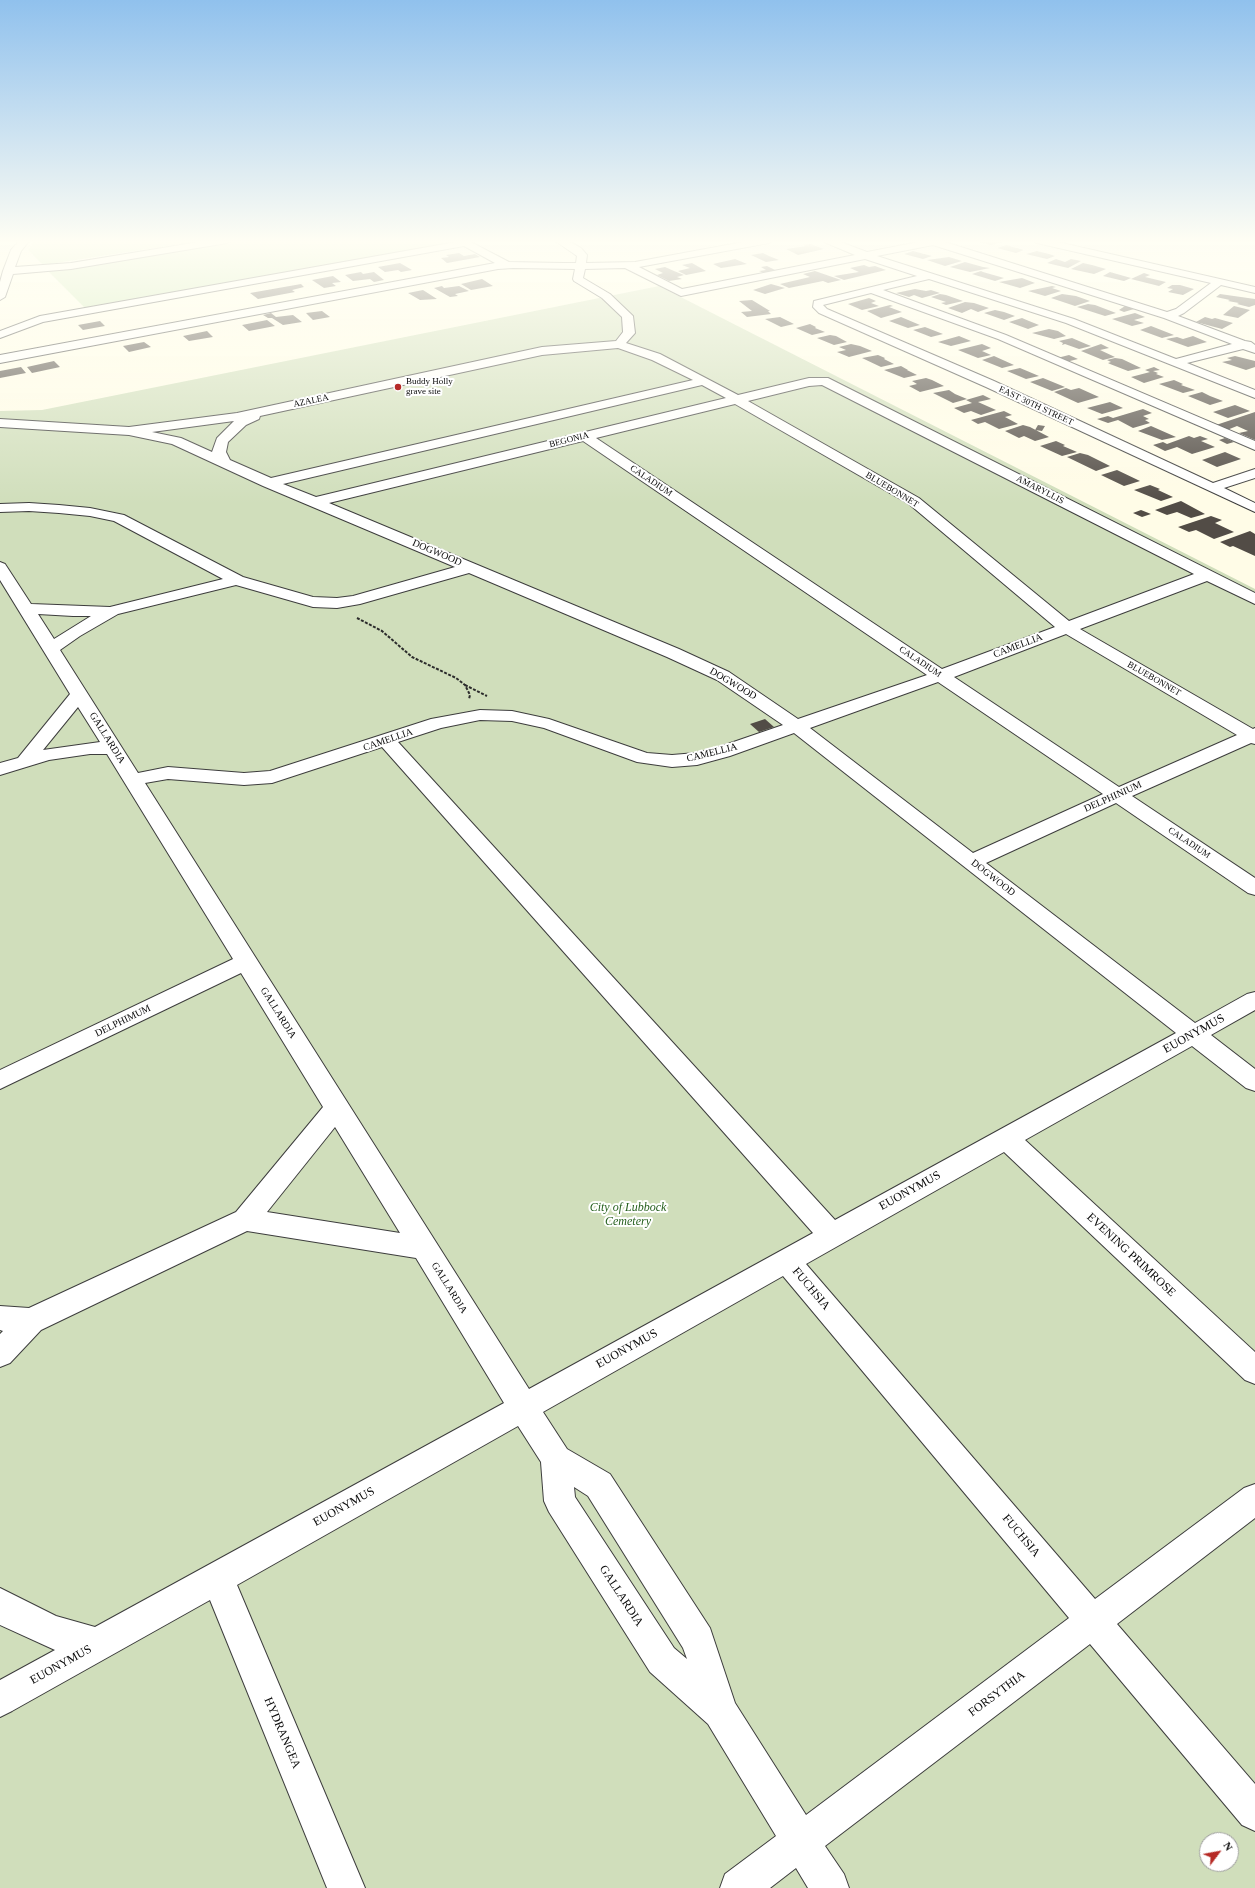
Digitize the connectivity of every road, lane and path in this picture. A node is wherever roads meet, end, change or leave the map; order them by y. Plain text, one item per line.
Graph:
1 (16, 328) edge
2 (168, 328) edge
3 (628, 328) edge
4 (863, 328) edge
5 (977, 328) edge
6 (1091, 328) edge
7 (1200, 328) edge
8 (0, 335) edge
9 (1255, 340) edge
10 (619, 344) junction
11 (1249, 347) edge
12 (0, 359) edge
13 (1177, 362) junction
14 (704, 381) junction
15 (824, 381) joint
16 (1255, 394) edge
17 (737, 399) junction
18 (266, 411) junction
19 (0, 424) edge
20 (129, 431) junction
21 (584, 436) junction
22 (176, 441) junction
23 (1255, 446) edge
24 (225, 463) junction
25 (1255, 473) edge
26 (268, 483) junction
27 (1211, 488) junction
28 (315, 502) junction
29 (0, 508) edge
30 (1255, 508) edge
31 (0, 566) edge
32 (471, 567) junction
33 (1207, 575) junction
34 (237, 580) junction
35 (1255, 599) edge
36 (327, 603) junction
37 (26, 609) junction
38 (112, 611) junction
39 (1067, 628) junction
40 (51, 649) junction
41 (940, 676) junction
42 (79, 694) junction
43 (458, 720) junction
44 (796, 726) junction
45 (1254, 736) edge
46 (387, 741) junction
47 (113, 748) junction
48 (25, 761) junction
49 (0, 769) edge
50 (133, 780) junction
51 (1117, 795) junction
52 (971, 862) junction
53 (1255, 888) edge
54 (246, 962) junction
55 (1255, 1000) edge
56 (1193, 1034) junction
57 (0, 1080) edge
58 (1255, 1082) edge
59 (337, 1107) junction
60 (1006, 1138) junction
61 (245, 1220) junction
62 (832, 1235) junction
63 (424, 1248) junction
64 (787, 1260) junction
65 (0, 1318) edge
66 (31, 1321) junction
67 (0, 1354) edge
68 (1255, 1371) edge
69 (524, 1407) junction
70 (1255, 1499) edge
71 (217, 1578) junction
72 (0, 1604) edge
73 (1093, 1621) junction
74 (97, 1645) junction
75 (0, 1699) edge
76 (1255, 1812) edge
77 (801, 1841) junction
78 (346, 1888) edge
79 (739, 1888) edge
80 (830, 1888) edge

1 - 8 street
2 - 12 street
3 - 10 street
4 - 27 street, EAST 30TH STREET
5 - 23 street
6 - 13 street
7 - 11 street
9 - 11 street
10 - 14 street, BLUEBONNET
10 - 18 street, AZALEA
11 - 13 street
13 - 16 street
14 - 17 street, BLUEBONNET
14 - 26 street
15 - 17 street, BEGONIA
15 - 33 street, AMARYLLIS
17 - 21 street, BEGONIA
17 - 39 street, BLUEBONNET
18 - 20 street, AZALEA
18 - 22 street
18 - 24 street
19 - 20 street, AZALEA
20 - 22 street, DOGWOOD
21 - 28 street, BEGONIA
21 - 41 street, CALADIUM
22 - 24 street, DOGWOOD
24 - 26 street, DOGWOOD
25 - 27 street
26 - 28 street, DOGWOOD
27 - 30 street, EAST 30TH STREET
28 - 32 street, DOGWOOD
29 - 34 street
31 - 37 street, GALLARDIA
32 - 36 street
32 - 44 street, DOGWOOD
33 - 35 street, AMARYLLIS
33 - 39 street, CAMELLIA
34 - 36 street
34 - 38 street
36 - 43 path
37 - 38 street
37 - 40 street, GALLARDIA
38 - 40 street
39 - 41 street, CAMELLIA
39 - 45 street, BLUEBONNET
40 - 42 street, GALLARDIA
41 - 44 street, CAMELLIA
41 - 51 street, CALADIUM
42 - 47 street, GALLARDIA
42 - 48 street
43 - 44 street, CAMELLIA
43 - 46 street, CAMELLIA
44 - 52 street, DOGWOOD
45 - 51 street, DELPHINIUM
46 - 50 street, CAMELLIA
46 - 62 street
47 - 48 street
47 - 50 street, GALLARDIA
48 - 49 street
50 - 54 street, GALLARDIA
51 - 52 street, DELPHINIUM
51 - 53 street, CALADIUM
52 - 56 street, DOGWOOD
54 - 57 street, DELPHIMUM
54 - 59 street, GALLARDIA
55 - 56 street, EUONYMUS
56 - 58 street, DOGWOOD
56 - 60 street, EUONYMUS
59 - 61 street
59 - 63 street, GALLARDIA
60 - 62 street, EUONYMUS
60 - 68 street, EVENING PRIMROSE
61 - 63 street
61 - 66 street
62 - 64 street, EUONYMUS
63 - 69 street, GALLARDIA
64 - 69 street, EUONYMUS
64 - 73 street, FUCHSIA
65 - 66 street
66 - 67 street
69 - 71 street, EUONYMUS
69 - 77 street, GALLARDIA
70 - 73 street, FORSYTHIA
71 - 74 street, EUONYMUS
71 - 78 street, HYDRANGEA
72 - 74 street
73 - 76 street, FUCHSIA
73 - 77 street, FORSYTHIA
74 - 75 street, EUONYMUS
77 - 79 street, FORSYTHIA
77 - 80 street, GALLARDIA

